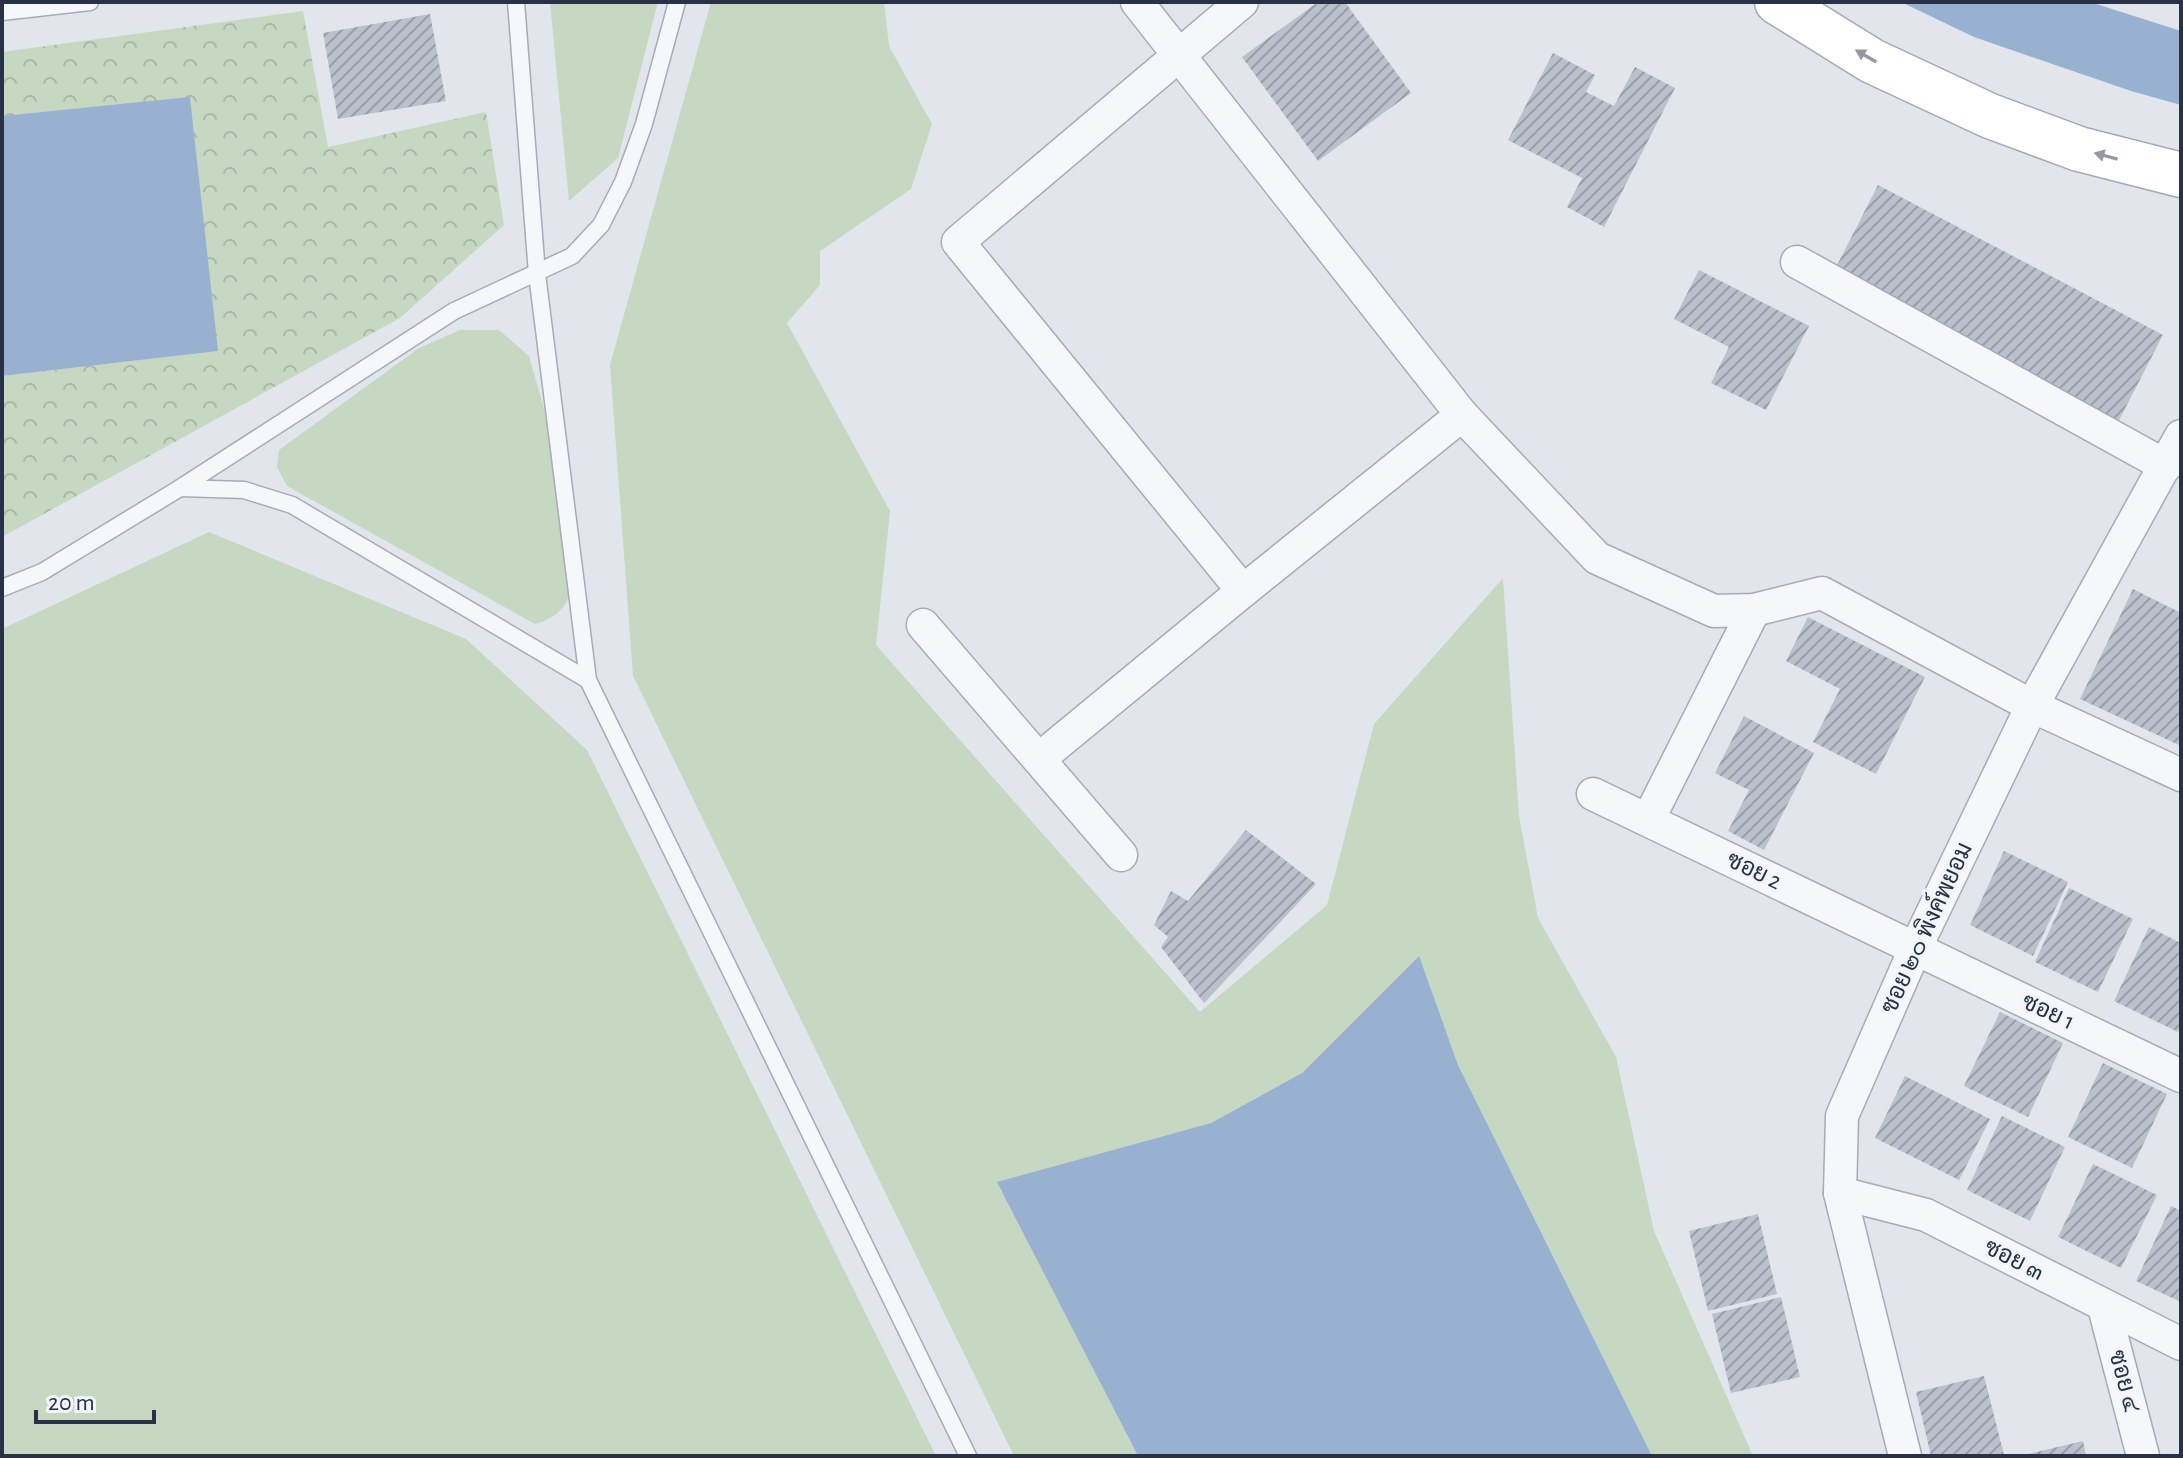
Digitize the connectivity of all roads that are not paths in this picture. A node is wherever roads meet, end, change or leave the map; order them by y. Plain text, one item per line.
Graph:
1 (90, 2) edge
2 (516, 2) edge
3 (677, 2) edge
4 (1137, 2) edge
5 (1242, 2) edge
6 (1777, 2) edge
7 (2, 12) edge
8 (1178, 56) junction
9 (2181, 175) edge
10 (1797, 262) dead end
11 (537, 274) junction
12 (1462, 415) junction
13 (2181, 436) edge
14 (2166, 466) junction
15 (180, 488) junction
16 (2, 588) edge
17 (1243, 591) junction
18 (1754, 610) junction
19 (923, 625) dead end
20 (588, 680) junction
21 (2032, 706) junction
22 (1039, 759) junction
23 (2181, 775) edge
24 (1593, 794) dead end
25 (1648, 820) junction
26 (1121, 855) dead end
27 (1915, 949) junction
28 (2181, 1076) edge
29 (1840, 1193) junction
30 (2104, 1307) junction
31 (2181, 1344) edge
32 (968, 1456) edge
33 (1905, 1456) edge
34 (2143, 1456) edge

1 - 7 lane
2 - 11 lane
3 - 11 lane
4 - 8 street
5 - 8 street
9 -> 6 main road
8 - 12 street
8 - 17 street
10 - 14 street
11 - 15 lane
11 - 20 lane
12 - 17 street
12 - 18 street
13 - 14 street, ซอย ๒๐ พิงค์พยอม
14 - 21 street, ซอย ๒๐ พิงค์พยอม
15 - 16 lane
15 - 20 lane
17 - 22 street
18 - 21 street
18 - 25 street
19 - 22 street
20 - 32 lane
21 - 23 street
21 - 27 street, ซอย ๒๐ พิงค์พยอม
22 - 26 street
24 - 25 street, ซอย 2
25 - 27 street, ซอย 2
27 - 28 street, ซอย 1
27 - 29 street, ซอย ๒๐ พิงค์พยอม
29 - 30 street, ซอย ๓
29 - 33 street, ซอย ๒๐ พิงค์พยอม
30 - 31 street, ซอย ๓
30 - 34 street, ซอย ๔

